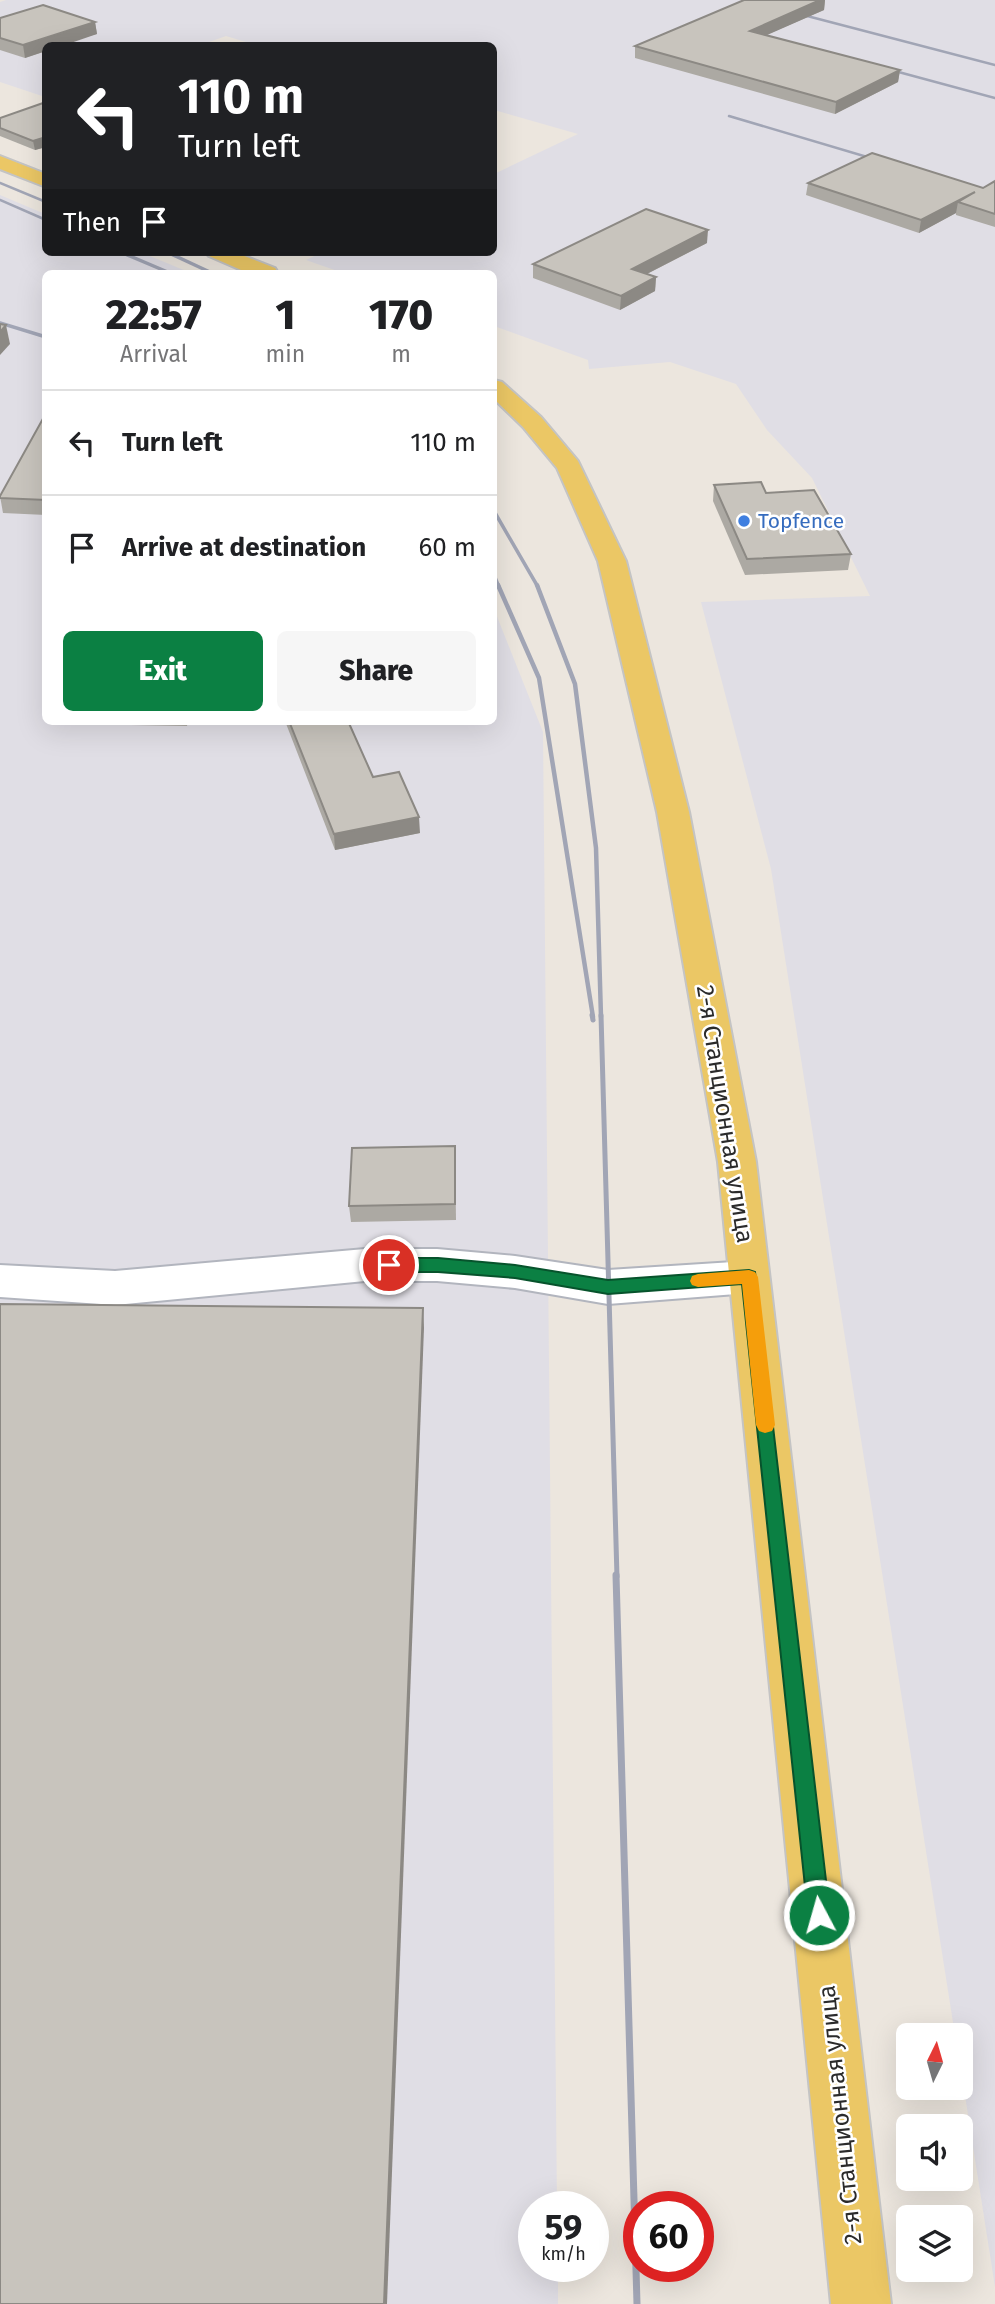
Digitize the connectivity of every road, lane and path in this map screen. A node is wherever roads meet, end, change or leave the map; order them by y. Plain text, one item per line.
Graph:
1 (0, 162) edge
2 (42, 179) edge
3 (226, 256) edge
4 (260, 270) edge
5 (497, 390) edge
6 (749, 1277) junction
7 (0, 1281) edge
8 (861, 2304) edge

1 - 2 main road
3 - 4 main road
5 - 6 main road, 2-я Станционная улица
6 - 7 lane
6 - 8 main road, 2-я Станционная улица

